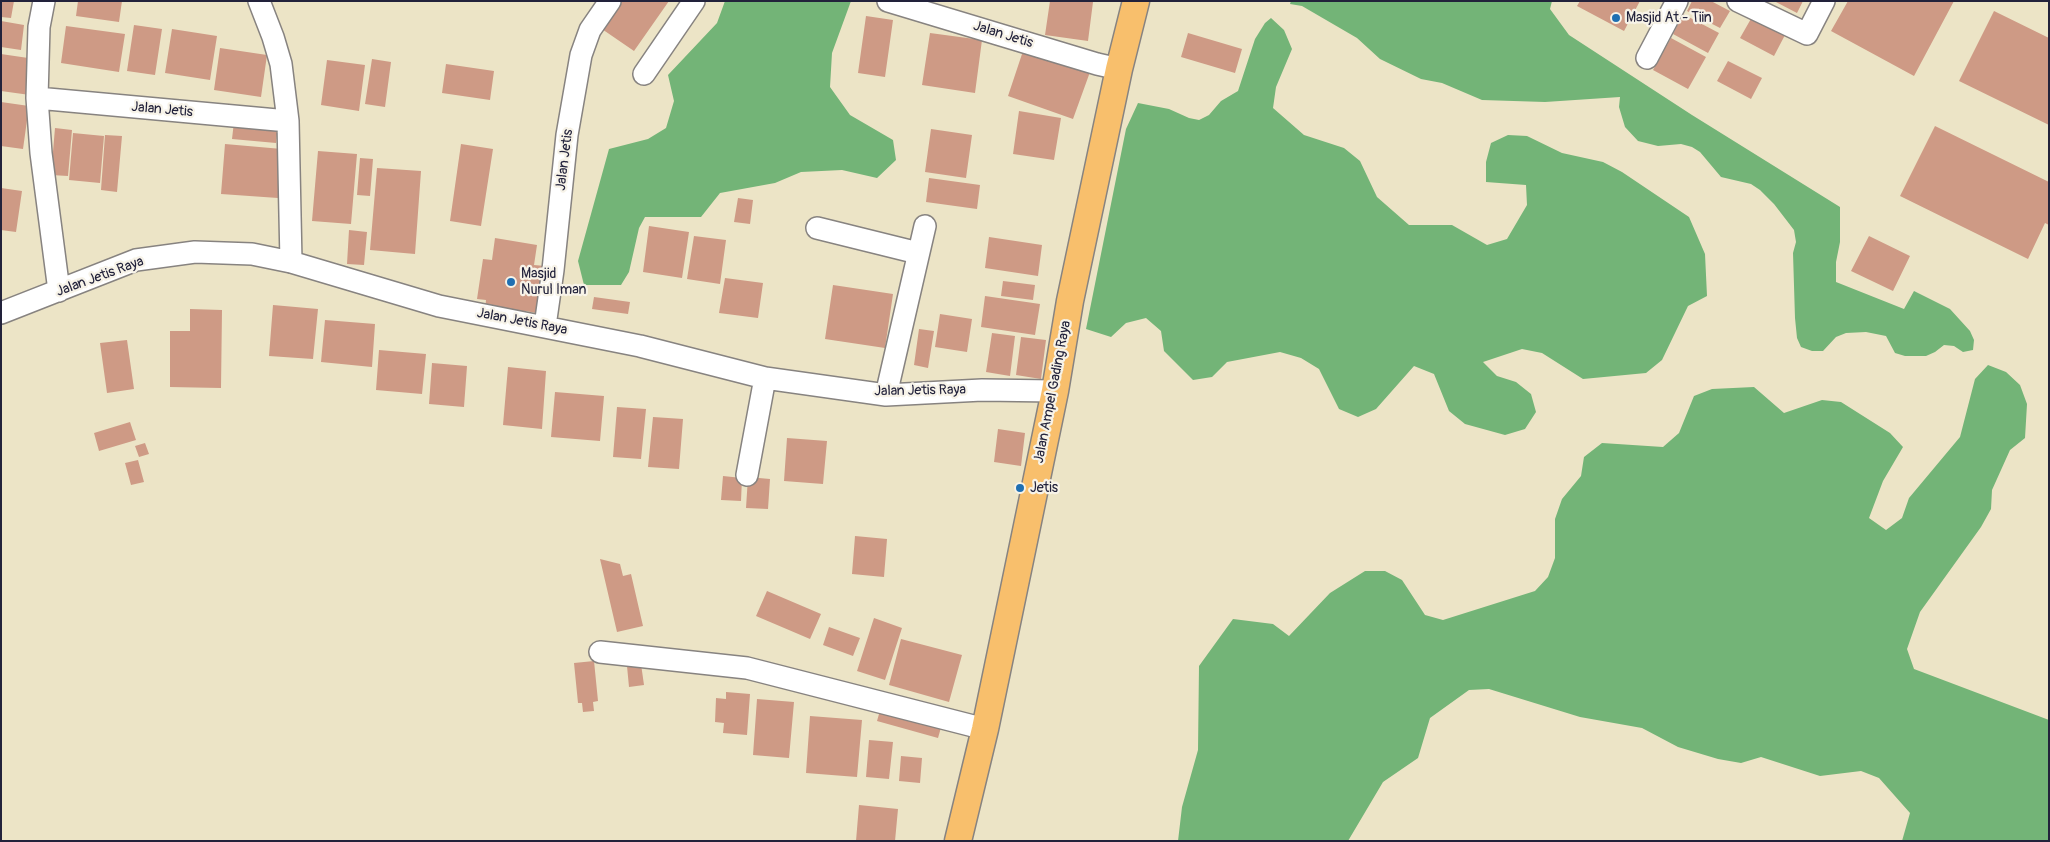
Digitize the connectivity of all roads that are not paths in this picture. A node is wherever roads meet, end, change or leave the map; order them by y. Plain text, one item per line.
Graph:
1 (44, 1) edge
2 (258, 1) edge
3 (610, 1) edge
4 (694, 1) edge
5 (888, 1) edge
6 (1136, 1) edge
7 (1677, 1) edge
8 (1738, 1) edge
9 (1824, 1) edge
10 (1647, 58) dead end
11 (1119, 69) junction
12 (644, 74) dead end
13 (37, 98) junction
14 (288, 121) junction
15 (924, 226) dead end
16 (817, 228) dead end
17 (918, 253) junction
18 (291, 262) junction
19 (59, 291) junction
20 (1, 313) edge
21 (545, 326) junction
22 (765, 378) junction
23 (1054, 392) junction
24 (886, 395) junction
25 (746, 474) dead end
26 (600, 652) dead end
27 (985, 729) junction
28 (958, 841) edge

1 - 13 street
2 - 14 street
3 - 21 street, Jalan Jetis
4 - 12 street
5 - 11 street, Jalan Jetis
6 - 11 main road, Jalan Ampel Gading Raya
7 - 10 street
8 - 9 street
11 - 23 main road, Jalan Ampel Gading Raya
13 - 14 street, Jalan Jetis
13 - 19 street
14 - 18 street
15 - 17 street
16 - 17 street
17 - 24 street
18 - 19 street, Jalan Jetis Raya
18 - 21 street, Jalan Jetis Raya
19 - 20 street, Jalan Jetis Raya
21 - 22 street, Jalan Jetis Raya
22 - 24 street, Jalan Jetis Raya
22 - 25 street
23 - 24 street, Jalan Jetis Raya
23 - 27 main road, Jalan Ampel Gading Raya
26 - 27 street
27 - 28 main road, Jalan Ampel Gading Raya

